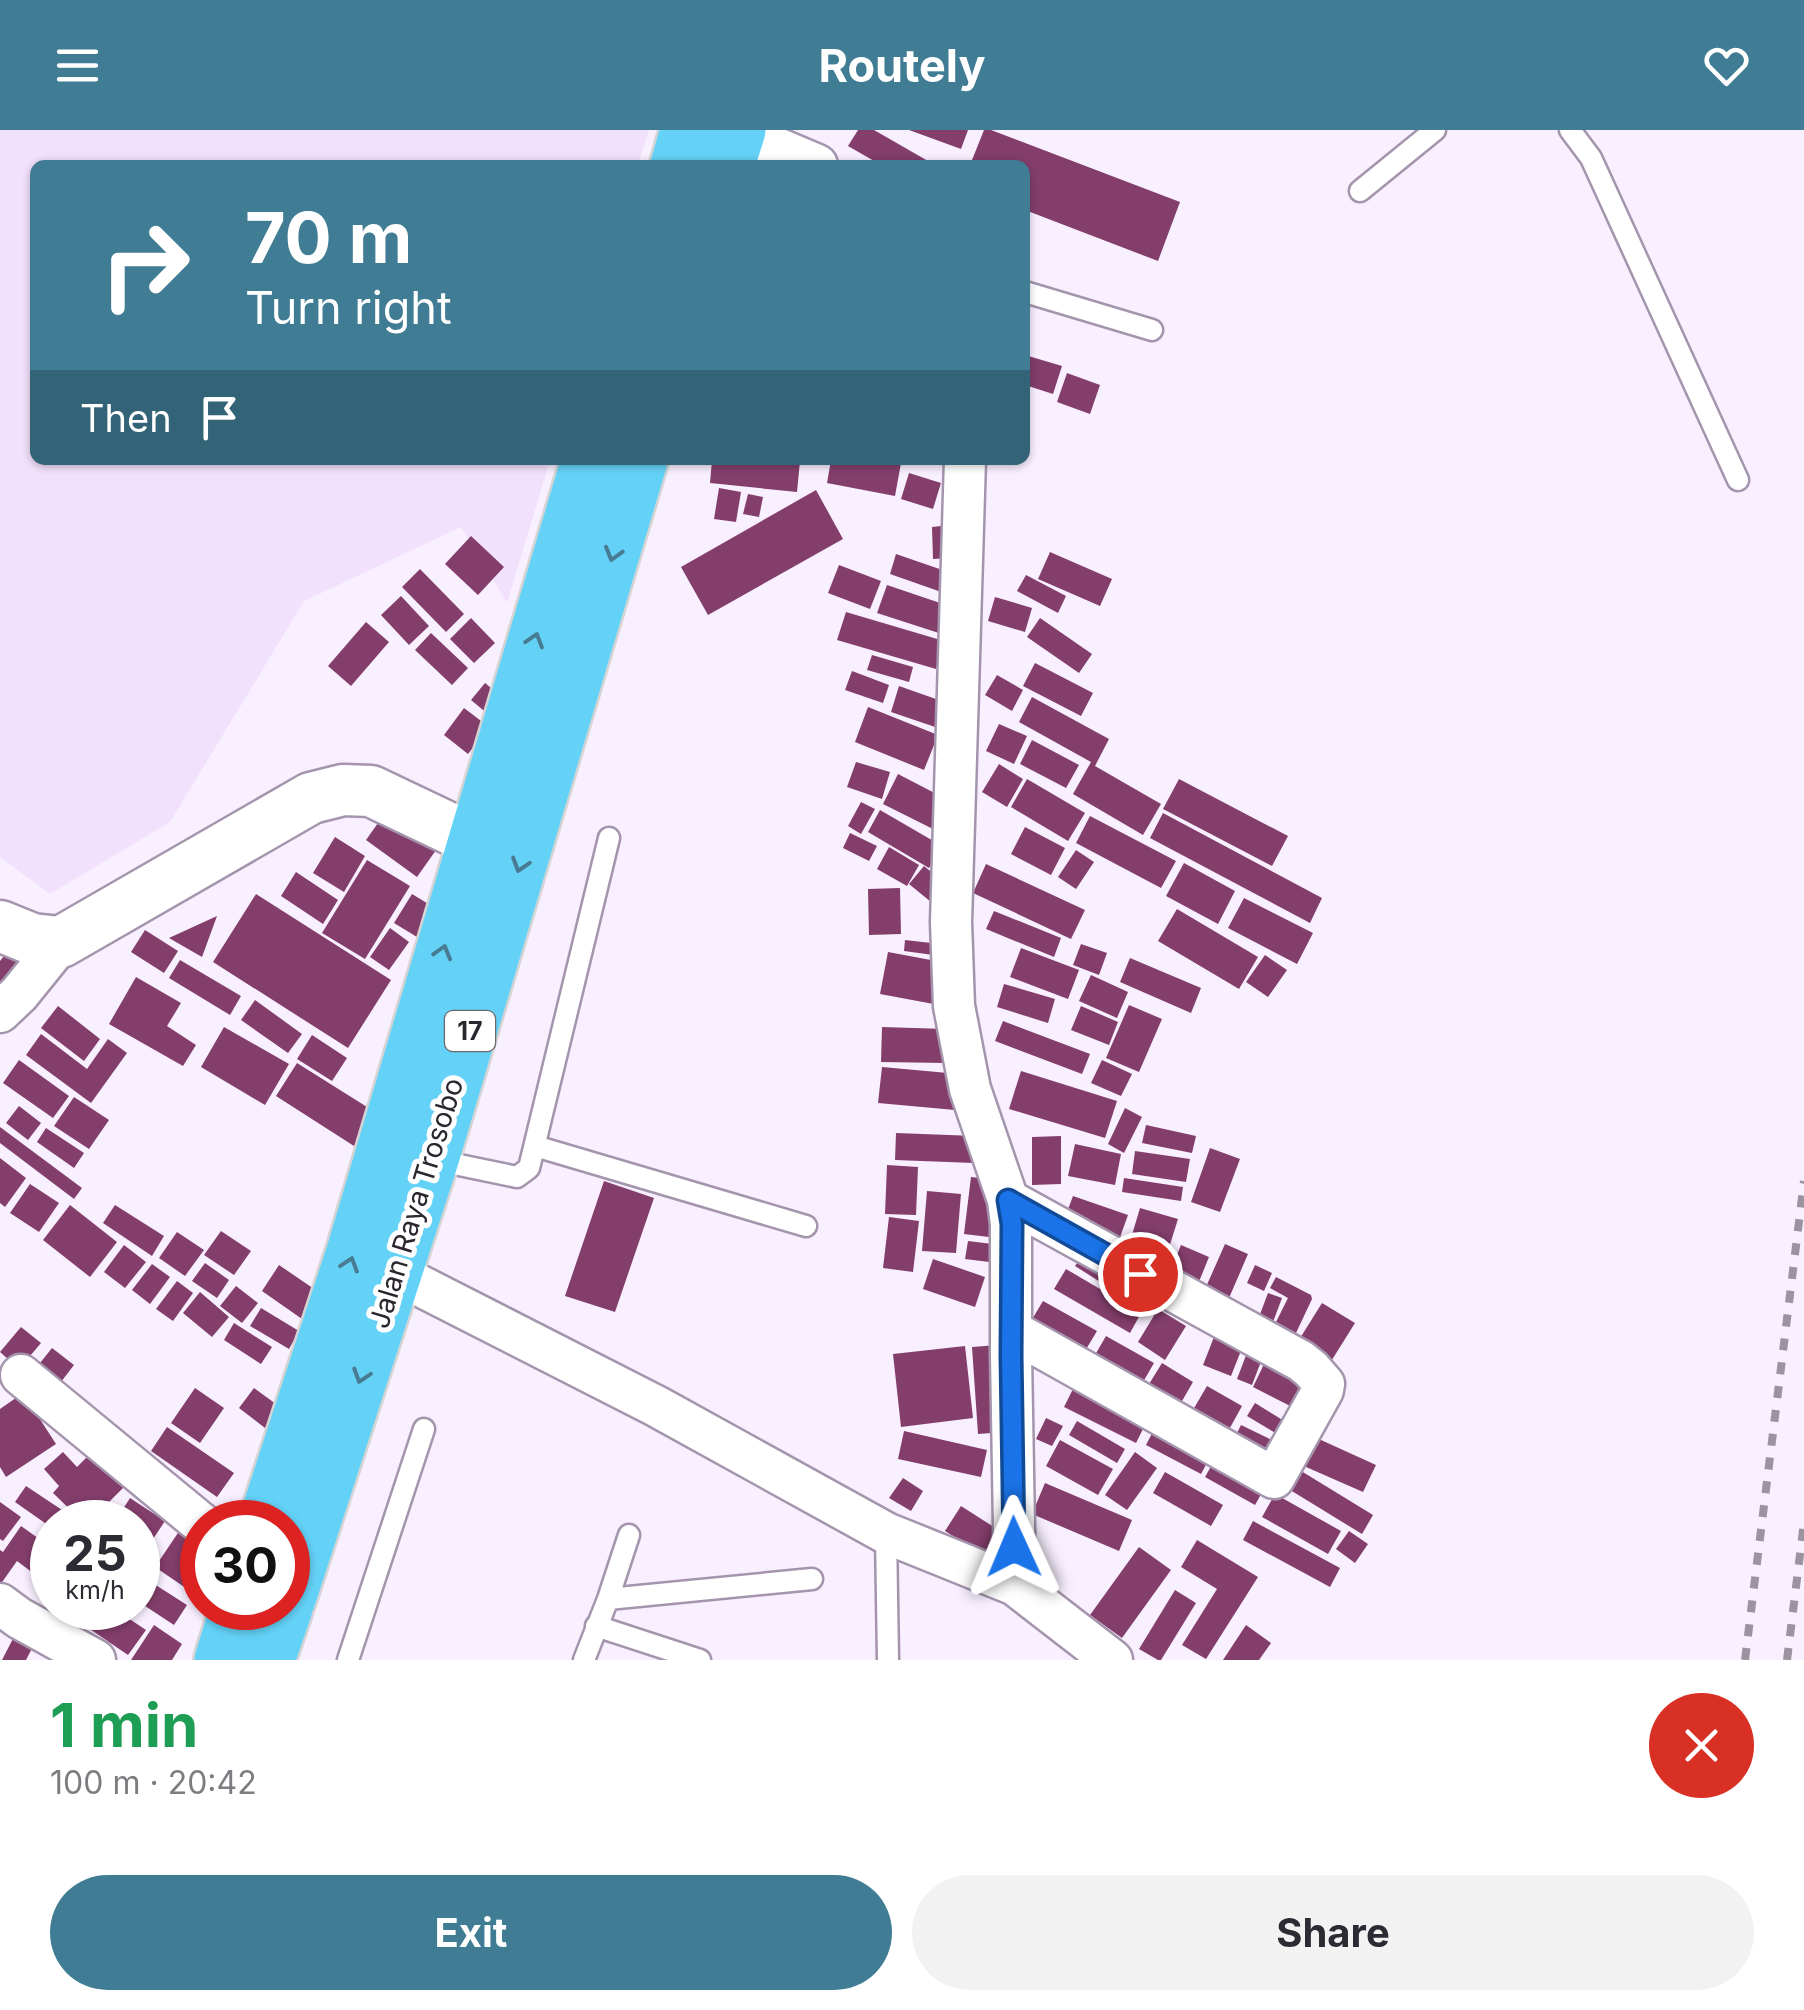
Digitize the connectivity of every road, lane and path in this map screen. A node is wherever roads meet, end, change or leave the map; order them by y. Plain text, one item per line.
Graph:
1 (688, 130) edge
2 (738, 130) edge
3 (1435, 130) edge
4 (1570, 130) edge
5 (679, 160) edge
6 (729, 160) edge
7 (806, 160) edge
8 (1360, 191) dead end
9 (1030, 293) edge
10 (1152, 330) dead end
11 (588, 465) edge
12 (638, 465) edge
13 (965, 465) edge
14 (1738, 480) dead end
15 (609, 838) dead end
16 (476, 840) junction
17 (0, 926) edge
18 (61, 942) junction
19 (0, 1012) edge
20 (535, 1146) junction
21 (430, 1160) junction
22 (1008, 1200) junction
23 (806, 1226) dead end
24 (396, 1273) junction
25 (1012, 1331) junction
26 (21, 1375) dead end
27 (424, 1429) dead end
28 (273, 1500) edge
29 (180, 1506) edge
30 (310, 1532) edge
31 (886, 1533) junction
32 (629, 1535) dead end
33 (812, 1579) dead end
34 (1015, 1585) junction
35 (608, 1598) junction
36 (0, 1604) edge
37 (596, 1626) junction
38 (231, 1630) edge
39 (277, 1630) edge
40 (94, 1660) edge
41 (222, 1660) edge
42 (267, 1660) edge
43 (348, 1660) edge
44 (584, 1660) edge
45 (700, 1660) edge
46 (888, 1660) edge
47 (1112, 1660) edge

1 - 5 highway
2 - 6 highway
2 - 7 street
3 - 8 lane
4 - 14 lane
9 - 10 lane
16 -> 11 highway, Jalan Raya Trosobo / 17
12 -> 21 highway, Jalan Raya Trosobo / 17
13 - 22 street
15 - 20 lane
16 - 18 street
28 -> 16 highway, Jalan Raya Trosobo / 17
17 - 18 street
18 - 19 street
20 - 21 lane
20 - 23 lane
21 - 24 highway, Jalan Raya Trosobo / 17
22 - 25 street
22 - 25 street
24 -> 30 highway, Jalan Raya Trosobo / 17
24 - 31 street
25 - 34 street
26 - 29 street
27 - 43 lane
31 - 34 street
31 - 46 lane
32 - 35 lane
33 - 35 lane
34 - 47 street
35 - 37 lane
36 - 40 street
37 - 44 lane
37 - 45 lane
38 - 41 highway
39 - 42 highway

